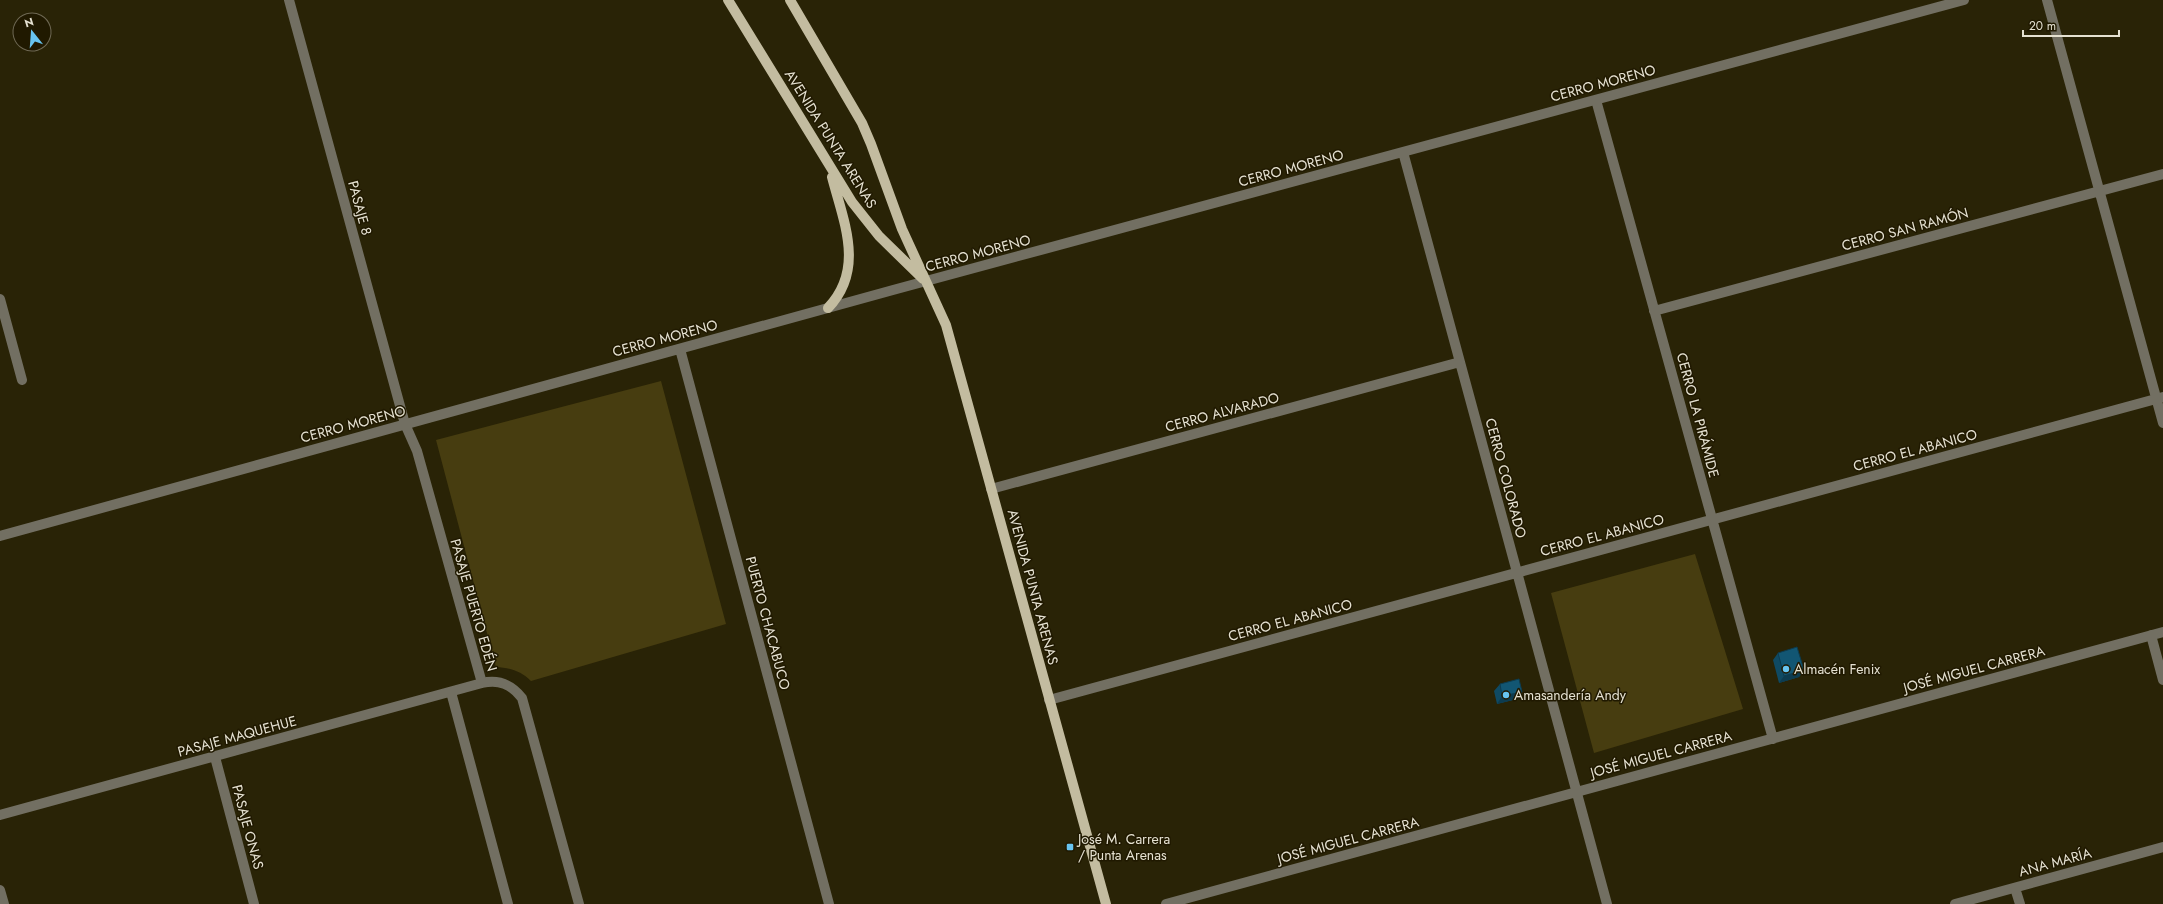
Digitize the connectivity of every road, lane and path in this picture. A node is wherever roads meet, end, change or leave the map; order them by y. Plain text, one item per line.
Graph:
1 (289, 0) edge
2 (728, 0) edge
3 (790, 0) edge
4 (1964, 0) edge
5 (2047, 0) edge
6 (1596, 100) junction
7 (1404, 152) junction
8 (829, 166) junction
9 (2163, 174) edge
10 (2100, 191) junction
11 (926, 281) junction
12 (0, 299) edge
13 (828, 308) junction
14 (1654, 312) junction
15 (680, 349) junction
16 (1460, 362) junction
17 (22, 380) dead end
18 (2160, 398) edge
19 (2163, 423) edge
20 (405, 424) junction
21 (991, 489) junction
22 (1712, 520) junction
23 (0, 536) edge
24 (1517, 573) junction
25 (2163, 632) edge
26 (2151, 635) junction
27 (2163, 680) edge
28 (482, 683) junction
29 (451, 692) junction
30 (1049, 700) junction
31 (1773, 739) junction
32 (214, 757) junction
33 (1576, 792) junction
34 (0, 815) edge
35 (2163, 847) edge
36 (2015, 888) junction
37 (0, 890) edge
38 (4, 904) edge
39 (254, 904) edge
40 (508, 904) edge
41 (579, 904) edge
42 (829, 904) edge
43 (1106, 904) edge
44 (1166, 904) edge
45 (1607, 904) edge
46 (1955, 904) edge
47 (2020, 904) edge

1 - 20 street, PASAJE 8
2 - 8 main road, AVENIDA PUNTA ARENAS
3 - 11 main road, AVENIDA PUNTA ARENAS
4 - 6 street, CERRO MORENO
5 - 10 street
6 - 7 street, CERRO MORENO
6 - 14 street, CERRO LA PIRÁMIDE
7 - 11 street, CERRO MORENO
7 - 16 street, CERRO COLORADO
8 - 11 main road, AVENIDA PUNTA ARENAS
8 - 13 main road
9 - 10 street, CERRO SAN RAMÓN
10 - 14 street, CERRO SAN RAMÓN
10 - 18 street
11 - 13 street, CERRO MORENO
11 - 21 main road, AVENIDA PUNTA ARENAS
12 - 17 street
13 - 15 street, CERRO MORENO
14 - 22 street, CERRO LA PIRÁMIDE
15 - 20 street, CERRO MORENO
15 - 42 street, PUERTO CHACABUCO
16 - 21 street, CERRO ALVARADO
16 - 24 street, CERRO COLORADO
18 - 19 street
18 - 22 street, CERRO EL ABANICO
20 - 23 street, CERRO MORENO
20 - 28 street, PASAJE PUERTO EDÉN
21 - 30 main road, AVENIDA PUNTA ARENAS
22 - 24 street, CERRO EL ABANICO
22 - 31 street, CERRO LA PIRÁMIDE
24 - 30 street, CERRO EL ABANICO
24 - 33 street, CERRO COLORADO
25 - 26 street, JOSÉ MIGUEL CARRERA
26 - 27 street
26 - 31 street, JOSÉ MIGUEL CARRERA
28 - 29 street, PASAJE MAQUEHUE
28 - 41 street, PASAJE PUERTO EDÉN
29 - 32 street, PASAJE MAQUEHUE
29 - 40 street
30 - 43 main road, AVENIDA PUNTA ARENAS
31 - 33 street, JOSÉ MIGUEL CARRERA
32 - 34 street, PASAJE MAQUEHUE
32 - 39 street, PASAJE ONAS
33 - 44 street, JOSÉ MIGUEL CARRERA
33 - 45 street, CERRO COLORADO
35 - 36 street, ANA MARÍA
36 - 46 street, ANA MARÍA
36 - 47 street
37 - 38 street

